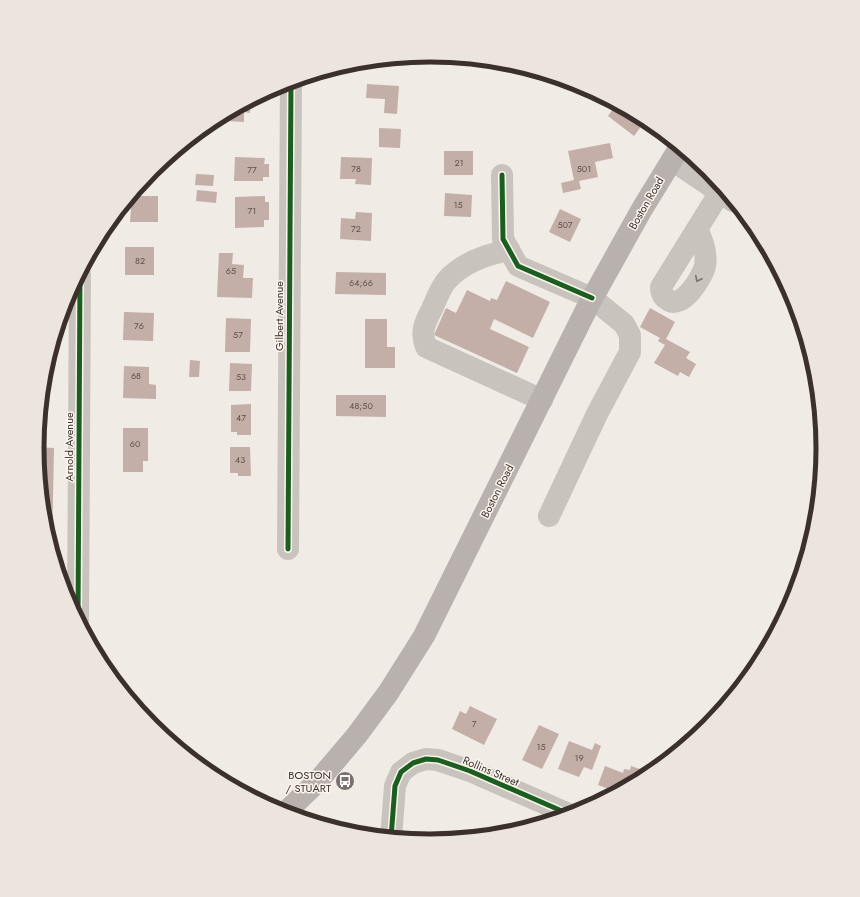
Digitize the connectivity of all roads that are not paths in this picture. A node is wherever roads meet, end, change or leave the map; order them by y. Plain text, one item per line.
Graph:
1 (290, 89) edge
2 (676, 154) edge
3 (502, 175) dead end
4 (706, 179) edge
5 (724, 199) edge
6 (697, 229) dead end
7 (509, 250) junction
8 (80, 287) edge
9 (592, 298) junction
10 (542, 400) junction
11 (549, 516) dead end
12 (288, 549) dead end
13 (78, 607) edge
14 (290, 808) edge
15 (563, 811) edge
16 (391, 832) edge

1 - 12 street, Gilbert Avenue
2 - 4 street
2 - 9 main road, Boston Road
3 - 7 street
5 - 6 street
7 - 9 street
7 - 10 street
8 - 13 street, Arnold Avenue
9 - 10 main road, Boston Road
9 - 11 street
10 - 14 main road, Boston Road
15 - 16 street, Rollins Street

